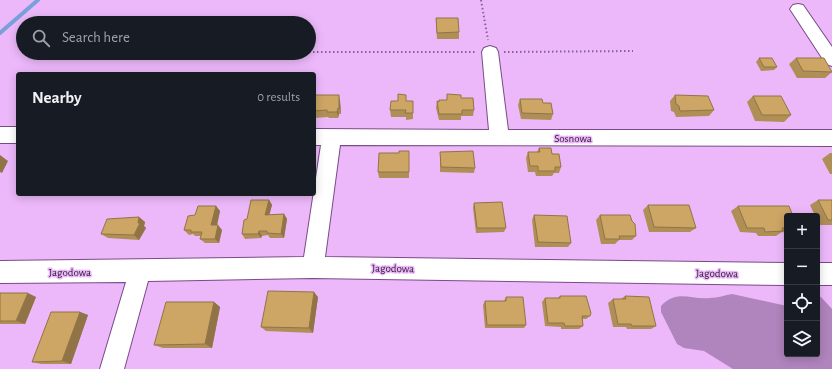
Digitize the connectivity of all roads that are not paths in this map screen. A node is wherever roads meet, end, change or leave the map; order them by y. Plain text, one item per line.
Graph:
1 (798, 9) dead end
2 (490, 52) road end
3 (832, 60) edge
4 (0, 135) edge
5 (16, 135) edge
6 (323, 137) edge
7 (499, 137) junction
8 (832, 138) edge
9 (313, 267) junction
10 (140, 271) junction
11 (0, 272) edge
12 (784, 274) edge
13 (820, 274) edge
14 (832, 274) edge
15 (112, 369) edge

1 - 3 street
2 - 7 street
4 - 5 street
6 - 7 street, Sosnowa
6 - 9 street
7 - 8 street, Sosnowa
9 - 10 street, Jagodowa
9 - 12 street, Jagodowa
10 - 11 street, Jagodowa
10 - 15 street
13 - 14 street

